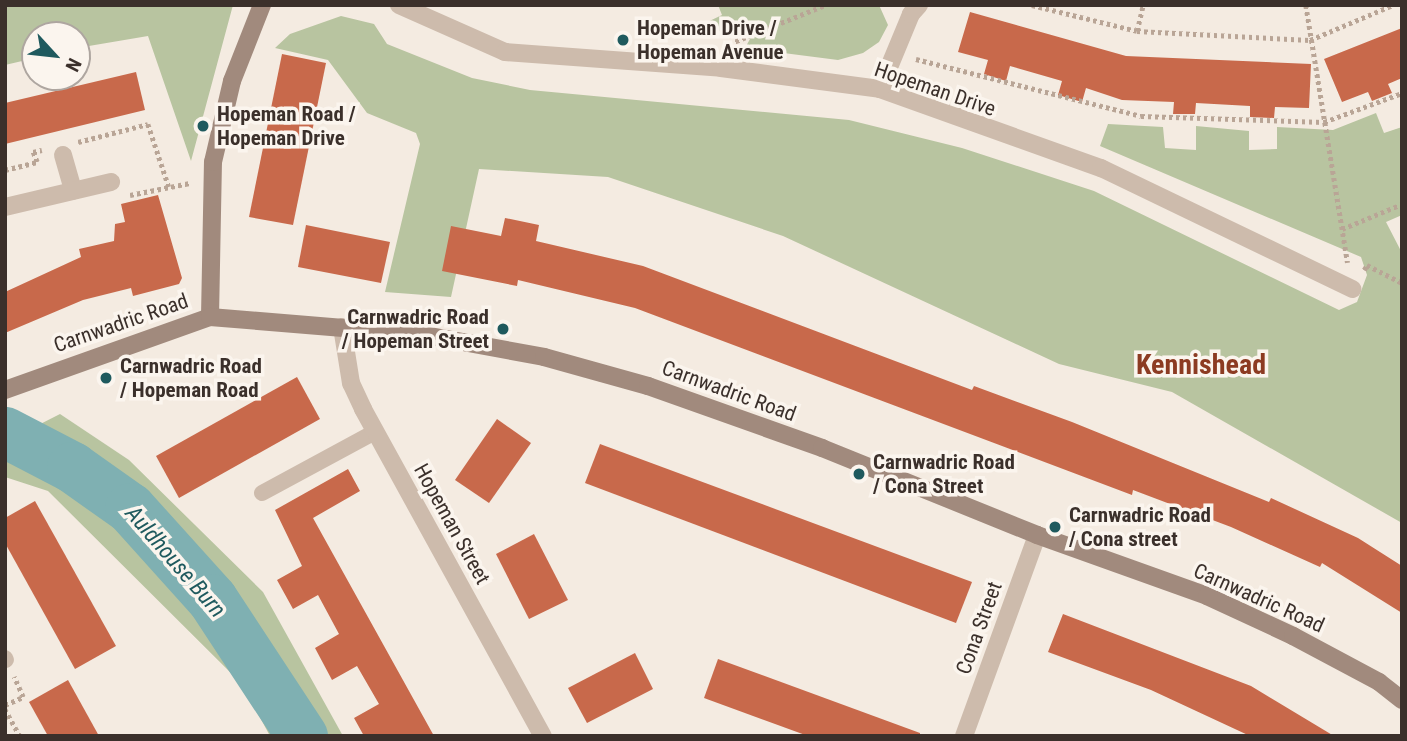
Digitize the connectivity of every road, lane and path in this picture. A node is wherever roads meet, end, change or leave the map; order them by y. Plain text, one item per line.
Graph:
1 (262, 5) edge
2 (399, 5) edge
3 (825, 5) edge
4 (919, 5) edge
5 (1032, 5) edge
6 (1143, 5) edge
7 (1306, 5) edge
8 (1394, 5) edge
9 (1137, 32) junction
10 (1310, 40) junction
11 (895, 54) junction
12 (721, 68) junction
13 (880, 89) junction
14 (1402, 93) edge
15 (1324, 122) junction
16 (63, 155) junction
17 (5, 170) edge
18 (212, 177) junction
19 (111, 182) joint
20 (169, 187) junction
21 (73, 191) junction
22 (1402, 204) edge
23 (5, 207) edge
24 (1342, 229) junction
25 (1402, 283) edge
26 (1352, 289) junction
27 (210, 317) junction
28 (342, 327) junction
29 (5, 390) edge
30 (375, 432) junction
31 (262, 494) dead end
32 (1037, 535) junction
33 (6, 659) edge
34 (1402, 700) edge
35 (5, 707) edge
36 (20, 736) edge
37 (543, 736) edge
38 (964, 736) edge

1 - 18 street
2 - 12 street, Hopeman Drive
3 - 12 path
4 - 11 street
5 - 9 path
6 - 9 path
7 - 10 path
8 - 10 path
9 - 10 path
10 - 15 path
11 - 13 street
11 - 15 path
12 - 13 street, Hopeman Drive
13 - 26 street, Hopeman Drive
14 - 15 path
15 - 24 path
16 - 17 path
16 - 20 path
16 - 21 street
18 - 20 path
18 - 27 street
19 - 20 path
19 - 21 street
21 - 23 street
22 - 24 path
24 - 26 path
25 - 26 path
27 - 28 street, Carnwadric Road
27 - 29 street, Carnwadric Road
28 - 30 street, Hopeman Street
28 - 32 street, Carnwadric Road
30 - 31 lane
30 - 37 street, Hopeman Street
32 - 34 street, Carnwadric Road
32 - 38 street, Cona Street
33 - 35 path
35 - 36 path

